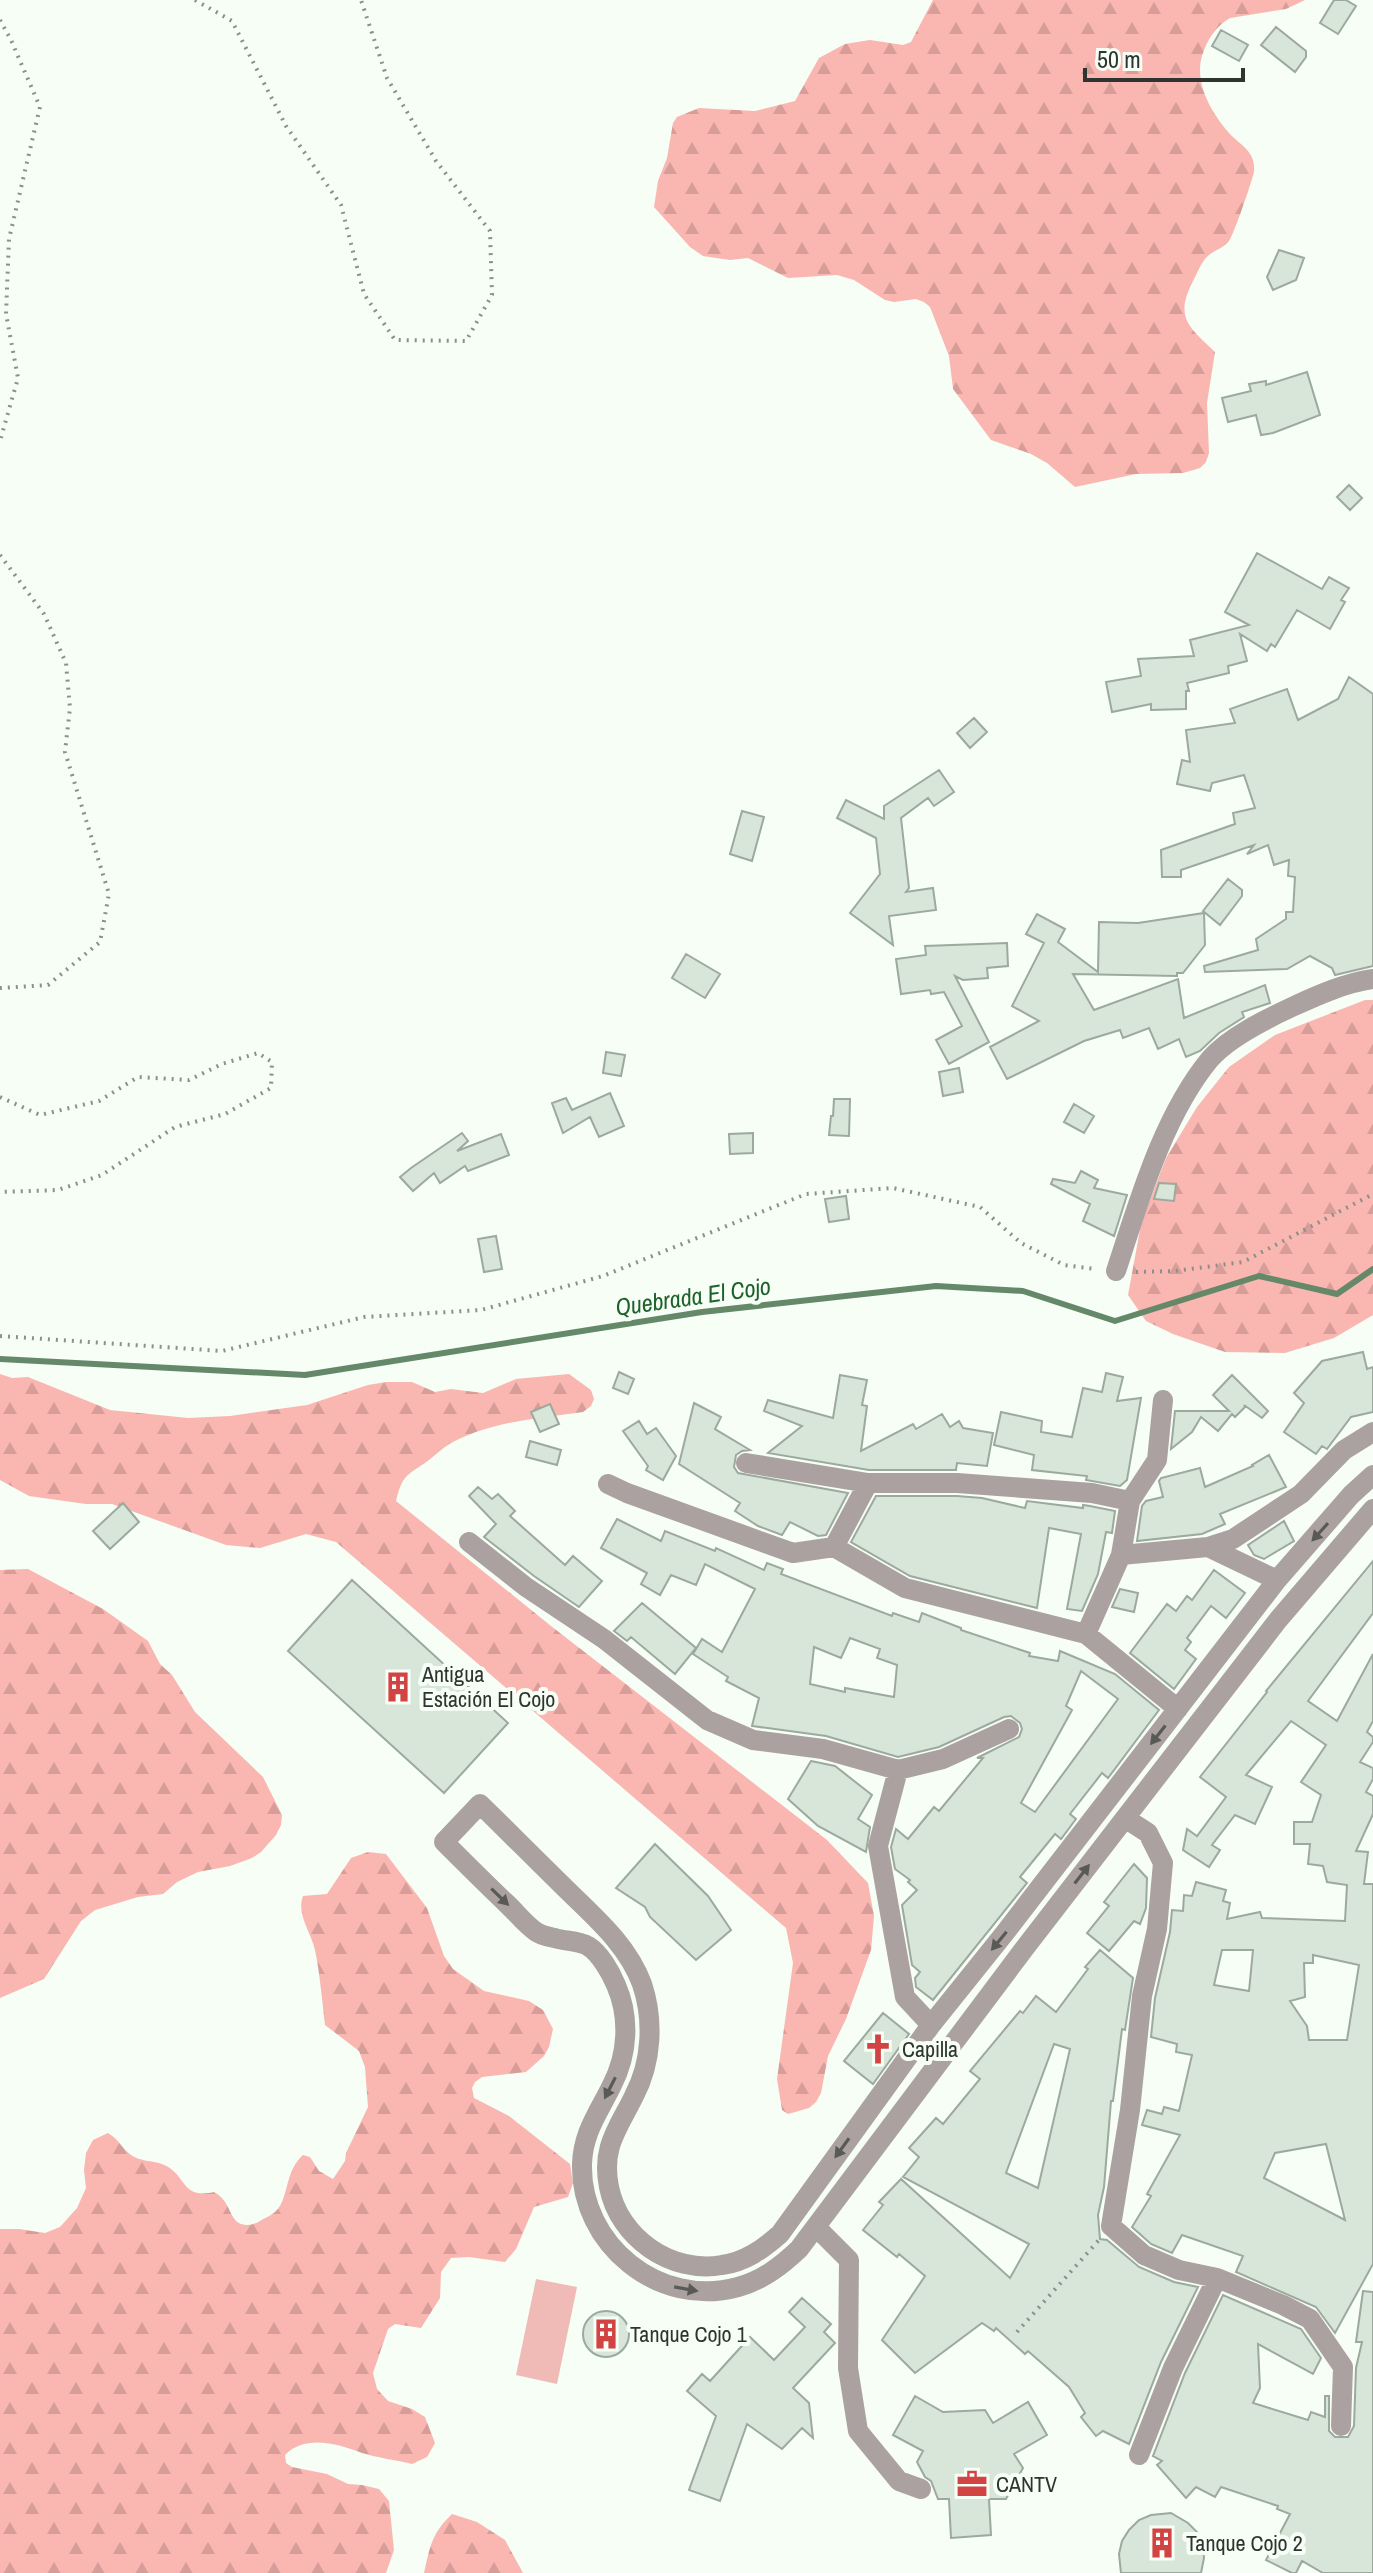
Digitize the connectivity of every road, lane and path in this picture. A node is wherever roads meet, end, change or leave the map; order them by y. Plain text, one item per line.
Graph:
1 (195, 0) edge
2 (361, 0) edge
3 (0, 20) edge
4 (0, 441) edge
5 (0, 555) edge
6 (1373, 979) edge
7 (0, 988) edge
8 (0, 1097) edge
9 (0, 1192) edge
10 (1373, 1194) edge
11 (1116, 1271) junction
12 (0, 1336) edge
13 (1163, 1400) dead end
14 (1373, 1432) edge
15 (746, 1463) dead end
16 (1373, 1475) edge
17 (868, 1483) junction
18 (608, 1484) dead end
19 (1130, 1501) junction
20 (1373, 1509) edge
21 (469, 1542) dead end
22 (834, 1547) junction
23 (1208, 1547) junction
24 (1121, 1555) junction
25 (1277, 1580) junction
26 (1086, 1634) junction
27 (1178, 1709) junction
28 (1009, 1729) dead end
29 (898, 1770) junction
30 (1125, 1818) junction
31 (931, 2025) junction
32 (1111, 2226) junction
33 (816, 2227) junction
34 (1217, 2278) junction
35 (1017, 2332) dead end
36 (1341, 2426) dead end
37 (1139, 2455) dead end
38 (921, 2489) dead end

1 - 2 path
3 - 4 path
5 - 7 path
6 - 11 street
8 - 9 path
10 - 11 path
11 - 12 path
13 - 19 street
14 - 23 street
15 - 17 street
16 -> 25 street
17 - 19 street
17 - 22 street
18 - 22 street
19 - 24 street
20 - 30 street
21 - 29 street
22 - 26 street
23 - 24 street
23 - 25 street
24 - 26 street
25 - 27 street
26 - 27 street
27 -> 31 street
28 - 29 street
29 - 31 street
30 - 32 street
33 -> 30 street
31 -> 33 street
32 - 34 street
32 - 35 path
33 - 38 street
34 - 36 street
34 - 37 street

